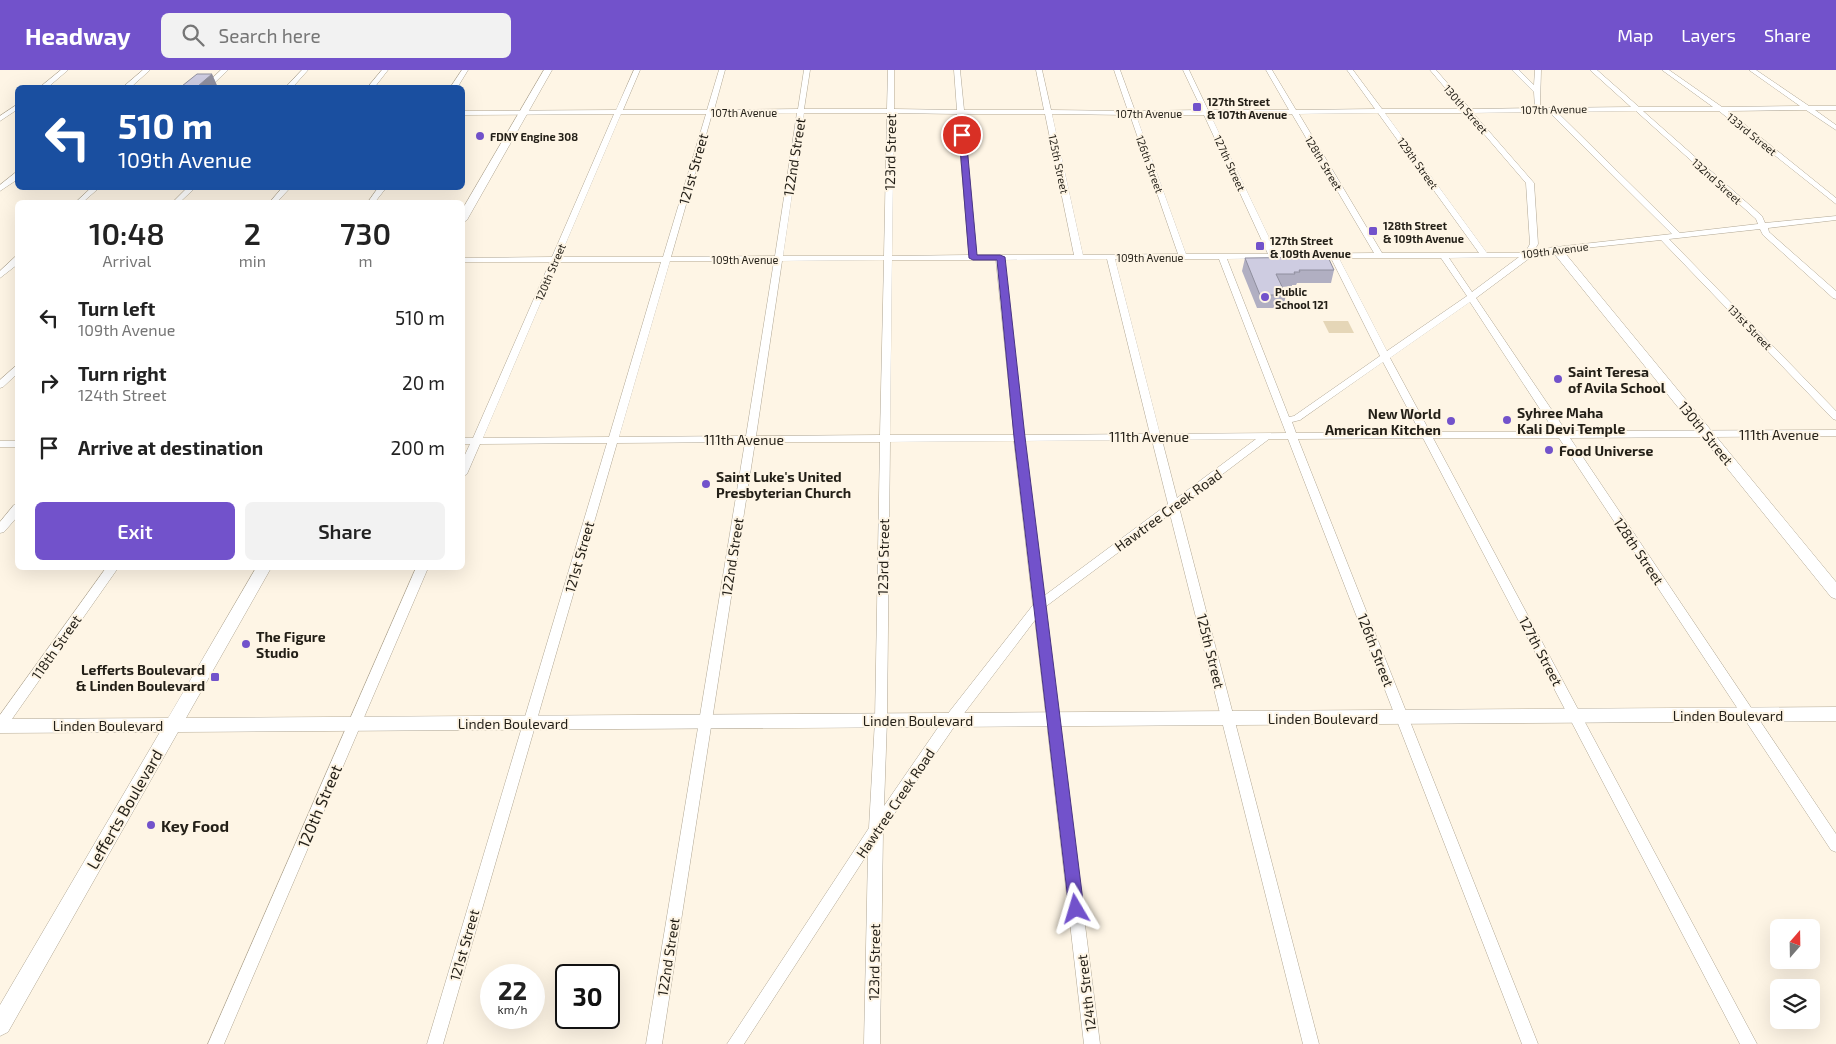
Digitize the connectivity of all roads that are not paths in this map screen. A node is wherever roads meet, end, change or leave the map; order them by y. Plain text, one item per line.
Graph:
1 (65, 70) edge
2 (147, 70) edge
3 (224, 70) edge
4 (305, 70) edge
5 (385, 70) edge
6 (465, 70) edge
7 (548, 70) edge
8 (637, 70) edge
9 (722, 70) edge
10 (807, 70) edge
11 (891, 70) edge
12 (957, 70) edge
13 (1039, 70) edge
14 (1117, 70) edge
15 (1186, 70) edge
16 (1269, 70) edge
17 (1350, 70) edge
18 (1433, 70) edge
19 (1515, 70) edge
20 (1538, 70) edge
21 (1593, 70) edge
22 (1665, 70) edge
23 (1752, 70) edge
24 (46, 85) edge
25 (129, 85) edge
26 (208, 85) edge
27 (291, 85) edge
28 (372, 85) edge
29 (455, 85) edge
30 (1537, 92) junction
31 (15, 108) edge
32 (1718, 108) junction
33 (1809, 108) junction
34 (1836, 108) edge
35 (1539, 109) junction
36 (1550, 109) junction
37 (1636, 109) junction
38 (890, 111) junction
39 (1467, 111) junction
40 (524, 112) junction
41 (619, 112) junction
42 (710, 112) junction
43 (801, 112) junction
44 (1206, 112) junction
45 (1293, 112) junction
46 (1380, 112) junction
47 (465, 113) edge
48 (961, 113) junction
49 (1048, 113) junction
50 (1132, 113) junction
51 (3, 114) edge
52 (0, 119) edge
53 (1836, 128) edge
54 (15, 177) edge
55 (0, 189) edge
56 (94, 190) edge
57 (189, 190) edge
58 (284, 190) edge
59 (380, 190) edge
60 (81, 200) edge
61 (178, 200) edge
62 (276, 200) edge
63 (373, 200) edge
64 (1836, 202) edge
65 (465, 215) edge
66 (1836, 218) edge
67 (1763, 226) junction
68 (1678, 235) junction
69 (1663, 237) junction
70 (1556, 249) junction
71 (1528, 255) junction
72 (1334, 256) junction
73 (1380, 256) junction
74 (1444, 256) junction
75 (1485, 256) junction
76 (1000, 257) junction
77 (1079, 257) junction
78 (1110, 257) junction
79 (1183, 257) junction
80 (1222, 257) junction
81 (1274, 257) junction
82 (888, 258) junction
83 (973, 258) junction
84 (667, 259) junction
85 (778, 259) junction
86 (465, 260) edge
87 (555, 260) junction
88 (15, 261) edge
89 (0, 262) edge
90 (15, 262) edge
91 (0, 275) edge
92 (1836, 296) edge
93 (1470, 298) junction
94 (1385, 356) junction
95 (15, 370) edge
96 (0, 385) edge
97 (1836, 417) edge
98 (1287, 420) junction
99 (1707, 434) junction
100 (1836, 434) edge
101 (1427, 435) junction
102 (1562, 435) junction
103 (1156, 436) junction
104 (1267, 436) junction
105 (1293, 436) junction
106 (1020, 437) junction
107 (885, 438) junction
108 (751, 439) junction
109 (614, 440) junction
110 (465, 441) edge
111 (477, 441) junction
112 (0, 444) edge
113 (15, 444) edge
114 (465, 467) edge
115 (1174, 505) junction
116 (15, 512) edge
117 (0, 529) edge
118 (111, 570) edge
119 (262, 570) edge
120 (421, 570) edge
121 (1836, 593) edge
122 (1040, 605) junction
123 (1836, 714) edge
124 (1748, 715) junction
125 (1575, 716) junction
126 (1402, 717) junction
127 (1228, 718) junction
128 (1054, 719) junction
129 (880, 720) junction
130 (951, 720) junction
131 (704, 722) junction
132 (530, 723) junction
133 (354, 724) junction
134 (172, 725) junction
135 (0, 726) edge
136 (876, 830) junction
137 (1836, 846) edge
138 (0, 1025) edge
139 (216, 1044) edge
140 (435, 1044) edge
141 (654, 1044) edge
142 (735, 1044) edge
143 (872, 1044) edge
144 (1092, 1044) edge
145 (1311, 1044) edge
146 (1530, 1044) edge
147 (1749, 1044) edge

1 - 24 street
2 - 25 street
3 - 26 street
4 - 27 street
5 - 28 street
6 - 29 street
7 - 40 street
8 - 41 street, 120th Street
9 - 42 street, 121st Street
10 - 43 street, 122nd Street
11 - 38 street, 123rd Street
12 - 48 street
13 - 49 street, 125th Street
14 - 50 street, 126th Street
15 - 44 street, 127th Street
16 - 45 street, 128th Street
17 - 46 street, 129th Street
18 - 39 street, 130th Street
19 - 30 street
20 - 30 street
21 - 37 street, 132nd Street
22 - 32 street, 133rd Street
23 - 33 street
30 - 35 street
31 - 51 street
32 - 33 street, 107th Avenue
32 - 37 street, 107th Avenue
32 - 64 street, 133rd Street
33 - 34 street, 107th Avenue
33 - 53 street
35 - 36 street, 107th Avenue
35 - 39 street, 107th Avenue
36 - 37 street, 107th Avenue
36 - 68 street
37 - 67 street, 132nd Street
38 - 43 street, 107th Avenue
38 - 48 street, 107th Avenue
38 - 82 street, 123rd Street
39 - 46 street, 107th Avenue
39 - 71 street, 130th Street
40 - 41 street, 107th Avenue
40 - 47 street, 107th Avenue
40 - 65 street
41 - 42 street, 107th Avenue
41 - 87 street, 120th Street
42 - 43 street, 107th Avenue
42 - 84 street, 121st Street
43 - 85 street, 122nd Street
44 - 45 street, 107th Avenue
44 - 50 street, 107th Avenue
44 - 81 street, 127th Street
45 - 46 street, 107th Avenue
45 - 73 street, 128th Street
46 - 75 street, 129th Street
48 - 49 street, 107th Avenue
48 - 83 street
49 - 50 street, 107th Avenue
49 - 77 street, 125th Street
50 - 79 street, 126th Street
51 - 52 street
54 - 55 street
56 - 60 street
57 - 61 street
58 - 62 street
59 - 63 street
66 - 67 street, 109th Avenue
67 - 68 street, 109th Avenue
67 - 92 street, 132nd Street
68 - 69 street, 109th Avenue
69 - 70 street, 109th Avenue
69 - 97 street, 131st Street
70 - 71 street, 109th Avenue
70 - 99 street, 130th Street
71 - 75 street, 109th Avenue
71 - 93 street
72 - 73 street, 109th Avenue
72 - 81 street, 109th Avenue
72 - 94 street, 127th Street
73 - 74 street, 109th Avenue
74 - 75 street, 109th Avenue
74 - 93 street, 128th Street
76 - 77 street, 109th Avenue
76 - 83 street, 109th Avenue
76 - 106 street, 124th Street
77 - 78 street, 109th Avenue
78 - 79 street, 109th Avenue
78 - 103 street, 125th Street
79 - 80 street, 109th Avenue
80 - 81 street, 109th Avenue
80 - 98 street, 126th Street
82 - 83 street, 109th Avenue
82 - 85 street, 109th Avenue
82 - 107 street, 123rd Street
84 - 85 street, 109th Avenue
84 - 87 street, 109th Avenue
84 - 109 street, 121st Street
85 - 108 street, 122nd Street
86 - 87 street, 109th Avenue
87 - 111 street, 120th Street
88 - 89 street
90 - 91 street
93 - 94 street
93 - 102 street, 128th Street
94 - 98 street
94 - 101 street, 127th Street
95 - 96 street
98 - 105 street, 126th Street
99 - 100 street, 111th Avenue
99 - 102 street, 111th Avenue
99 - 121 street, 130th Street
101 - 102 street, 111th Avenue
101 - 105 street, 111th Avenue
101 - 125 street, 127th Street
102 - 124 street, 128th Street
103 - 104 street, 111th Avenue
103 - 106 street, 111th Avenue
103 - 115 street, 125th Street
104 - 105 street, 111th Avenue
104 - 115 street, Hawtree Creek Road
105 - 126 street, 126th Street
106 - 107 street, 111th Avenue
106 - 122 street, 124th Street
107 - 108 street, 111th Avenue
107 - 129 street, 123rd Street
108 - 109 street, 111th Avenue
108 - 131 street, 122nd Street
109 - 111 street, 111th Avenue
109 - 132 street, 121st Street
110 - 111 street, 111th Avenue
111 - 114 street, 120th Street
112 - 113 street
115 - 122 street, Hawtree Creek Road
115 - 127 street, 125th Street
116 - 117 street
118 - 135 street, 118th Street
119 - 134 street, Lefferts Boulevard
120 - 133 street, 120th Street
122 - 128 street, 124th Street
122 - 130 street, Hawtree Creek Road
123 - 124 street, Linden Boulevard
124 - 125 street, Linden Boulevard
124 - 137 street, 128th Street
125 - 126 street, Linden Boulevard
125 - 147 street, 127th Street
126 - 127 street, Linden Boulevard
126 - 146 street, 126th Street
127 - 128 street, Linden Boulevard
127 - 145 street, 125th Street
128 - 130 street, Linden Boulevard
128 - 144 street, 124th Street
129 - 130 street, Linden Boulevard
129 - 131 street, Linden Boulevard
129 - 136 street, 123rd Street
130 - 136 street, Hawtree Creek Road
131 - 132 street, Linden Boulevard
131 - 141 street, 122nd Street
132 - 133 street, Linden Boulevard
132 - 140 street, 121st Street
133 - 134 street, Linden Boulevard
133 - 139 street, 120th Street
134 - 135 street, Linden Boulevard
134 - 138 street, Lefferts Boulevard
136 - 142 street, Hawtree Creek Road
136 - 143 street, 123rd Street

